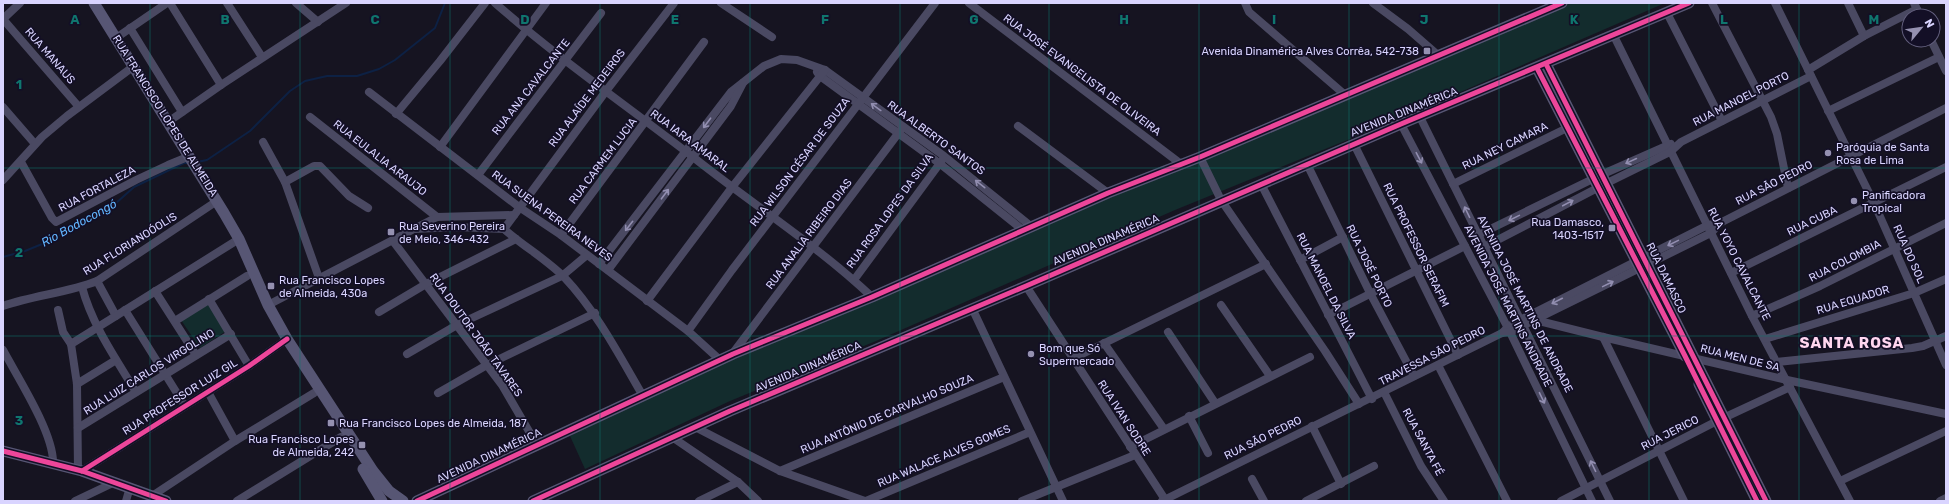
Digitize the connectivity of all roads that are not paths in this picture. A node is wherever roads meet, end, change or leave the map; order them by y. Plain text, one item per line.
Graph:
1 (20, 3) edge
2 (94, 3) edge
3 (168, 3) edge
4 (227, 3) edge
5 (296, 3) edge
6 (346, 3) edge
7 (485, 3) edge
8 (495, 3) edge
9 (546, 3) edge
10 (674, 3) edge
11 (721, 3) edge
12 (969, 3) edge
13 (1244, 3) edge
14 (1373, 3) edge
15 (1562, 3) edge
16 (1689, 3) edge
17 (1712, 3) edge
18 (1775, 3) edge
19 (1848, 3) edge
20 (933, 6) edge
21 (668, 7) edge
22 (1667, 12) junction
23 (601, 13) dead end
24 (1901, 17) edge
25 (3, 19) edge
26 (318, 22) junction
27 (130, 28) junction
28 (525, 30) junction
29 (1613, 34) junction
30 (1864, 36) junction
31 (772, 37) dead end
32 (116, 38) junction
33 (704, 42) dead end
34 (1935, 48) edge
35 (1439, 56) junction
36 (262, 57) junction
37 (1939, 57) junction
38 (565, 61) junction
39 (134, 66) junction
40 (1542, 66) junction
41 (1946, 71) edge
42 (822, 73) junction
43 (1810, 73) junction
44 (743, 83) junction
45 (221, 85) junction
46 (606, 91) junction
47 (369, 92) dead end
48 (1344, 94) junction
49 (1763, 100) junction
50 (860, 101) junction
51 (3, 107) edge
52 (80, 107) junction
53 (1946, 108) edge
54 (1828, 111) junction
55 (182, 112) junction
56 (396, 114) junction
57 (310, 117) dead end
58 (1420, 117) junction
59 (1722, 121) junction
60 (168, 122) junction
61 (646, 122) junction
62 (1400, 124) junction
63 (1018, 126) dead end
64 (1567, 128) junction
65 (900, 130) junction
66 (263, 142) dead end
67 (35, 144) junction
68 (1354, 144) junction
69 (440, 147) junction
70 (1668, 148) junction
71 (686, 152) junction
72 (1851, 156) junction
73 (693, 157) junction
74 (1200, 157) junction
75 (942, 160) junction
76 (20, 162) junction
77 (194, 163) junction
78 (1181, 164) junction
79 (1307, 164) junction
80 (1946, 167) edge
81 (478, 175) junction
82 (3, 180) edge
83 (1601, 181) junction
84 (285, 182) junction
85 (1261, 184) junction
86 (1453, 184) junction
87 (733, 186) junction
88 (1788, 188) junction
89 (1108, 193) junction
90 (998, 198) junction
91 (1221, 200) junction
92 (217, 201) junction
93 (1874, 203) junction
94 (993, 206) junction
95 (519, 207) junction
96 (368, 208) dead end
97 (514, 215) junction
98 (437, 217) junction
99 (773, 217) junction
100 (1946, 223) edge
101 (414, 229) junction
102 (504, 229) junction
103 (1028, 229) junction
104 (1710, 229) junction
105 (562, 235) junction
106 (1478, 235) junction
107 (1343, 237) junction
108 (235, 238) junction
109 (516, 239) junction
110 (392, 241) junction
111 (1466, 246) junction
112 (1484, 247) junction
113 (813, 248) junction
114 (1895, 248) junction
115 (587, 255) junction
116 (1300, 260) junction
117 (1642, 263) junction
118 (599, 264) junction
119 (1266, 264) junction
120 (608, 270) junction
121 (1416, 270) junction
122 (1731, 273) junction
123 (248, 276) junction
124 (562, 276) junction
125 (319, 278) junction
126 (1946, 279) edge
127 (854, 280) junction
128 (97, 281) junction
129 (426, 284) junction
130 (1026, 286) junction
131 (82, 287) junction
132 (156, 291) junction
133 (1370, 293) junction
134 (1914, 293) junction
135 (872, 297) junction
136 (209, 299) junction
137 (647, 301) junction
138 (268, 305) junction
139 (1221, 305) dead end
140 (3, 306) edge
141 (972, 308) junction
142 (58, 310) dead end
143 (125, 310) junction
144 (379, 312) dead end
145 (595, 313) junction
146 (1328, 315) junction
147 (116, 316) junction
148 (1752, 316) junction
149 (1533, 317) junction
150 (175, 321) junction
151 (1522, 323) junction
152 (457, 325) junction
153 (98, 327) junction
154 (688, 331) junction
155 (1507, 331) junction
156 (1168, 332) dead end
157 (231, 334) junction
158 (1946, 336) edge
159 (1603, 337) junction
160 (1765, 338) junction
161 (284, 341) junction
162 (1936, 342) junction
163 (1104, 343) junction
164 (71, 344) junction
165 (3, 350) edge
166 (407, 354) dead end
167 (733, 354) junction
168 (196, 355) junction
169 (1458, 355) junction
170 (1310, 357) dead end
171 (1690, 357) junction
172 (1072, 359) junction
173 (116, 360) junction
174 (720, 360) junction
175 (1777, 362) junction
176 (487, 365) junction
177 (1438, 365) junction
178 (1946, 365) edge
179 (249, 366) junction
180 (166, 373) junction
181 (1270, 376) junction
182 (1414, 376) junction
183 (1004, 377) junction
184 (77, 384) junction
185 (1788, 384) junction
186 (136, 392) junction
187 (208, 392) junction
188 (1384, 392) junction
189 (314, 393) junction
190 (438, 393) dead end
191 (643, 396) junction
192 (1372, 398) junction
193 (1215, 403) junction
194 (1359, 404) junction
195 (185, 406) junction
196 (1946, 414) edge
197 (1189, 416) junction
198 (1720, 419) junction
199 (1312, 426) junction
200 (695, 427) junction
201 (78, 428) junction
202 (1164, 429) junction
203 (1946, 431) edge
204 (1030, 432) junction
205 (341, 437) junction
206 (672, 437) junction
207 (235, 441) junction
208 (538, 445) junction
209 (1130, 447) junction
210 (1659, 450) junction
211 (3, 451) edge
212 (1208, 453) dead end
213 (1135, 455) junction
214 (53, 462) junction
215 (1374, 466) dead end
216 (80, 470) junction
217 (780, 471) junction
218 (1252, 479) dead end
219 (1600, 481) junction
220 (1840, 481) junction
221 (115, 482) junction
222 (738, 482) junction
223 (1341, 484) junction
224 (130, 487) junction
225 (1056, 487) junction
226 (1586, 489) junction
227 (152, 496) junction
228 (1946, 498) edge
229 (75, 501) edge
230 (126, 501) edge
231 (166, 501) edge
232 (237, 501) edge
233 (382, 501) edge
234 (403, 501) edge
235 (417, 501) edge
236 (533, 501) edge
237 (699, 501) edge
238 (758, 501) edge
239 (865, 501) edge
240 (1022, 501) edge
241 (1063, 501) edge
242 (1164, 501) edge
243 (1264, 501) edge
244 (1306, 501) edge
245 (1444, 501) edge
246 (1507, 501) edge
247 (1561, 501) edge
248 (1592, 501) edge
249 (1610, 501) edge
250 (1684, 501) edge
251 (1757, 501) edge
252 (1766, 501) edge
253 (1850, 501) edge
254 (1940, 501) edge

1 - 25 street
2 - 32 main road, RUA FRANCISCO LOPES DE ALMEIDA
3 - 27 street
3 - 45 street
4 - 36 street
5 - 26 street
6 - 26 street
7 - 56 street
8 - 28 street, RUA IARA AMARAL
9 - 28 street
10 - 21 street, RUA ALAÍDE MEDEIROS
11 - 31 street
12 - 78 street, RUA JOSÉ EVANGELISTA DE OLIVEIRA
13 - 48 street
14 - 35 street
15 - 35 main road, AVENIDA DINAMÉRICA
16 - 22 main road, AVENIDA DINAMÉRICA
17 - 49 street
18 - 43 street, RUA DO SOL
19 - 30 street
20 - 50 street, RUA WILSON CÉSAR DE SOUZA
21 - 46 street, RUA ALAÍDE MEDEIROS
22 - 29 main road, AVENIDA DINAMÉRICA
22 - 59 street
23 - 38 street, RUA ANA CAVALCANTE
24 - 30 street, RUA MANOEL PORTO
25 - 52 street, RUA MANAUS
26 - 36 street
27 - 32 street
27 - 55 street
28 - 38 street, RUA IARA AMARAL
28 - 69 street
29 - 40 main road, AVENIDA DINAMÉRICA
29 - 70 street, RUA YOYO CAVALCANTE
30 - 43 street, RUA MANOEL PORTO
32 - 39 main road, RUA FRANCISCO LOPES DE ALMEIDA
33 - 61 street, RUA CARMEM LUCIA
34 - 37 street
35 - 48 main road, AVENIDA DINAMÉRICA
36 - 45 street
37 - 41 street
37 - 54 street
38 - 46 street, RUA IARA AMARAL
38 - 81 street, RUA ANA CAVALCANTE
39 - 52 street
39 - 60 main road, RUA FRANCISCO LOPES DE ALMEIDA
40 - 58 main road, AVENIDA DINAMÉRICA
40 - 64 main road, RUA DAMASCO
40 - 83 main road, RUA DAMASCO
42 - 44 street, RUA ALBERTO SANTOS
42 - 50 street, RUA ALBERTO SANTOS
42 - 87 street
43 - 49 street, RUA MANOEL PORTO
43 - 54 street, RUA DO SOL
44 -> 71 street, RUA ALBERTO SANTOS
44 - 73 street
45 - 55 street
46 - 61 street, RUA IARA AMARAL
46 - 95 street, RUA ALAÍDE MEDEIROS
47 - 56 street, RUA SUENA PEREIRA NEVES
48 - 74 main road, AVENIDA DINAMÉRICA
49 - 59 street, RUA MANOEL PORTO
49 - 88 street
50 - 65 street, RUA ALBERTO SANTOS
50 - 99 street, RUA WILSON CÉSAR DE SOUZA
51 - 67 street
52 - 67 street
53 - 72 street, RUA SÃO PEDRO
54 - 72 street, RUA DO SOL
55 - 60 street
56 - 69 street, RUA SUENA PEREIRA NEVES
57 - 98 street, RUA EULALIA ARAUJO
58 - 62 main road, AVENIDA DINAMÉRICA
58 - 86 street, AVENIDA JOSÉ MARTINS DE ANDRADE
59 - 70 street, RUA MANOEL PORTO
60 - 77 main road, RUA FRANCISCO LOPES DE ALMEIDA
61 - 71 street, RUA IARA AMARAL
61 - 105 street, RUA CARMEM LUCIA
62 - 68 main road, AVENIDA DINAMÉRICA
62 -> 111 street, AVENIDA JOSÉ MARTINS ANDRADE
63 - 89 street
64 - 83 main road, RUA DAMASCO
64 - 86 street, RUA NEY CAMARA
65 - 75 street, RUA ALBERTO SANTOS
65 - 113 street, RUA ANALIA RIBEIRO DIAS
66 - 84 street
67 - 76 street
68 - 79 main road, AVENIDA DINAMÉRICA
68 - 121 street, RUA PROFESSOR SERAFIM
69 - 81 street, RUA SUENA PEREIRA NEVES
70 - 83 street, RUA MANOEL PORTO
70 - 104 street, RUA YOYO CAVALCANTE
71 - 73 street, RUA IARA AMARAL
71 -> 118 street, RUA ALBERTO SANTOS
72 - 88 street, RUA SÃO PEDRO
72 - 93 street, RUA DO SOL
73 - 87 street, RUA IARA AMARAL
120 -> 73 street
74 - 78 main road, AVENIDA DINAMÉRICA
74 - 91 street
90 -> 75 street, RUA ALBERTO SANTOS
75 - 94 street
75 - 127 street, RUA ROSA LOPES DA SILVA
76 - 77 street, RUA FORTALEZA
76 - 82 street
77 - 92 main road, RUA FRANCISCO LOPES DE ALMEIDA
78 - 89 main road, AVENIDA DINAMÉRICA
79 - 85 main road, AVENIDA DINAMÉRICA
79 - 107 street, RUA JOSÉ PORTO
80 - 93 street, RUA CUBA
81 - 95 street, RUA SUENA PEREIRA NEVES
83 -> 106 street, RUA MANOEL PORTO
112 -> 83 street, RUA MANOEL PORTO
83 - 117 main road, RUA DAMASCO
84 - 96 street
84 - 125 street
85 - 91 main road, AVENIDA DINAMÉRICA
85 - 116 street, RUA MANOEL DA SILVA
106 -> 86 street, AVENIDA JOSÉ MARTINS DE ANDRADE
87 - 99 street, RUA IARA AMARAL
87 - 137 street
88 - 104 street, RUA SÃO PEDRO
89 - 103 main road, AVENIDA DINAMÉRICA
90 - 94 street
90 - 103 street, RUA ALBERTO SANTOS
91 - 119 street
91 - 130 main road, AVENIDA DINAMÉRICA
92 - 108 main road, RUA FRANCISCO LOPES DE ALMEIDA
92 - 128 street, RUA FLORIANOÓOLIS
93 - 114 street, RUA DO SOL
93 - 122 street, RUA CUBA
94 - 103 street
95 - 97 street, RUA ALAÍDE MEDEIROS
95 - 105 street, RUA SUENA PEREIRA NEVES
97 - 98 street
97 - 102 street, RUA ALAÍDE MEDEIROS
98 - 101 street
99 - 113 street, RUA IARA AMARAL
99 - 154 street, RUA WILSON CÉSAR DE SOUZA
100 - 114 street, RUA COLOMBIA
101 - 102 street
101 - 110 street
102 - 109 street
103 - 135 main road, AVENIDA DINAMÉRICA
104 - 117 street, RUA SÃO PEDRO
104 - 122 street, RUA YOYO CAVALCANTE
105 - 115 street, RUA SUENA PEREIRA NEVES
106 - 112 street, AVENIDA JOSÉ MARTINS DE ANDRADE
107 - 116 street
107 - 133 street, RUA JOSÉ PORTO
108 - 123 main road, RUA FRANCISCO LOPES DE ALMEIDA
108 - 132 street
108 - 138 main road, RUA FRANCISCO LOPES DE ALMEIDA
109 - 124 street
109 - 129 street
110 - 125 street
110 - 129 street, RUA DOUTOR JOÃO TAVARES
111 - 121 street
111 - 155 street, AVENIDA JOSÉ MARTINS ANDRADE
112 - 151 street, AVENIDA JOSÉ MARTINS DE ANDRADE
113 - 127 street, RUA IARA AMARAL
113 - 167 street, RUA ANALIA RIBEIRO DIAS
114 - 134 street, RUA DO SOL
114 - 148 street, RUA COLOMBIA
115 - 118 street, RUA SUENA PEREIRA NEVES
115 - 124 street
116 - 146 street, RUA MANOEL DA SILVA
117 - 149 street, RUA SÃO PEDRO
117 - 171 main road, RUA DAMASCO
118 - 120 street, RUA SUENA PEREIRA NEVES
119 - 163 street
119 - 194 street
120 - 137 street, RUA SUENA PEREIRA NEVES
121 - 133 street
121 - 169 street, RUA PROFESSOR SERAFIM
122 - 148 street, RUA YOYO CAVALCANTE
123 - 136 street
123 - 161 main road, RUA FRANCISCO LOPES DE ALMEIDA
124 - 145 street
124 - 152 street
125 - 138 street
126 - 134 street, RUA EQUADOR
127 - 135 street, RUA IARA AMARAL
128 - 131 street, RUA FLORIANOÓOLIS
128 - 147 street
129 - 144 street
129 - 152 street, RUA DOUTOR JOÃO TAVARES
130 - 141 main road, AVENIDA DINAMÉRICA
130 - 172 street, RUA IVAN SODRE
131 - 140 street, RUA FLORIANOÓOLIS
131 - 153 street
132 - 143 street
132 - 150 street
133 - 146 street
133 - 182 street, RUA JOSÉ PORTO
134 - 160 street, RUA EQUADOR
134 - 162 street, RUA DO SOL
135 - 167 main road, AVENIDA DINAMÉRICA
136 - 150 street
136 - 157 street
137 - 154 street, RUA SUENA PEREIRA NEVES
138 - 161 main road, RUA FRANCISCO LOPES DE ALMEIDA
139 - 181 street
141 - 183 street
141 - 200 main road, AVENIDA DINAMÉRICA
142 - 164 street
143 - 147 street
143 - 180 street
145 - 176 street
145 - 191 street
146 - 192 street, RUA MANOEL DA SILVA
147 - 153 street
148 - 160 street, RUA YOYO CAVALCANTE
149 - 151 street, RUA SÃO PEDRO
149 - 159 street, RUA MEN DE SA
150 - 168 street
151 - 155 street, RUA SÃO PEDRO
219 -> 151 street, AVENIDA JOSÉ MARTINS DE ANDRADE
152 - 166 street
152 - 176 street, RUA DOUTOR JOÃO TAVARES
153 - 164 street
153 - 173 street
154 - 174 street, RUA SUENA PEREIRA NEVES
155 - 169 street, TRAVESSA SÃO PEDRO
155 -> 226 street, AVENIDA JOSÉ MARTINS ANDRADE
156 - 193 street
157 - 168 street, RUA LUIZ CARLOS VIRGOLINO
157 - 179 street
158 - 162 street
159 - 171 street, RUA MEN DE SA
159 - 210 street
160 - 175 street, RUA YOYO CAVALCANTE
161 - 179 street, RUA PROFESSOR LUIZ GIL
161 - 189 main road, RUA FRANCISCO LOPES DE ALMEIDA
161 - 234 main road, RUA FRANCISCO LOPES DE ALMEIDA
162 - 175 street
162 - 178 street, RUA DO SOL
163 - 172 street
163 - 202 street
164 - 184 street
165 - 214 street
167 - 174 main road, AVENIDA DINAMÉRICA
168 - 180 street, RUA LUIZ CARLOS VIRGOLINO
169 - 177 street, TRAVESSA SÃO PEDRO
170 - 181 street
171 - 185 street, RUA MEN DE SA
171 - 198 main road, RUA DAMASCO
172 - 209 street, RUA IVAN SODRE
173 - 184 street
173 - 186 street
174 - 191 main road, AVENIDA DINAMÉRICA
175 - 185 street, RUA YOYO CAVALCANTE
176 - 190 street
176 - 208 street, RUA DOUTOR JOÃO TAVARES
177 - 182 street, TRAVESSA SÃO PEDRO
177 - 246 street
179 - 187 street, RUA PROFESSOR LUIZ GIL
180 - 186 street, RUA LUIZ CARLOS VIRGOLINO
180 - 195 street
181 - 193 street
182 - 188 street, TRAVESSA SÃO PEDRO
183 - 204 street
183 - 217 street, RUA ANTÔNIO DE CARVALHO SOUZA
184 - 201 street
185 - 196 street, RUA MEN DE SA
185 - 198 street, RUA JERICO
185 - 220 street, RUA YOYO CAVALCANTE
186 - 201 street, RUA LUIZ CARLOS VIRGOLINO
187 - 195 street, RUA PROFESSOR LUIZ GIL
187 - 207 street
188 - 192 street, TRAVESSA SÃO PEDRO
188 - 245 street, RUA SANTA FÉ
189 - 205 main road, RUA FRANCISCO LOPES DE ALMEIDA
189 - 207 street
191 - 208 main road, AVENIDA DINAMÉRICA
192 - 194 street, RUA SÃO PEDRO
193 - 197 street
194 - 199 street, RUA SÃO PEDRO
195 - 216 street, RUA PROFESSOR LUIZ GIL
197 - 202 street
197 - 212 street, RUA SÃO PEDRO
198 - 210 street, RUA JERICO
198 - 251 main road, RUA DAMASCO
198 - 252 main road, RUA DAMASCO
199 - 223 street
199 - 242 street, RUA SÃO PEDRO
200 - 206 main road, AVENIDA DINAMÉRICA
200 - 217 street
201 - 216 street
202 - 209 street
203 - 220 street
204 - 225 street
204 - 239 street, RUA WALACE ALVES GOMES
205 - 232 street
205 - 233 main road, RUA FRANCISCO LOPES DE ALMEIDA
206 - 222 street
206 - 236 main road, AVENIDA DINAMÉRICA
207 - 227 street
208 - 235 main road, AVENIDA DINAMÉRICA
209 - 213 street, RUA IVAN SODRE
210 - 219 street, RUA JERICO
210 - 250 street
211 - 214 main road
213 - 225 street
213 - 242 street, RUA IVAN SODRE
214 - 216 main road
215 - 223 street
216 - 221 main road
217 - 239 street
218 - 243 street
219 - 226 street, RUA JERICO
219 - 249 street, AVENIDA JOSÉ MARTINS DE ANDRADE
220 - 253 street, RUA YOYO CAVALCANTE
221 - 224 main road
221 - 229 street
222 - 237 street
222 - 238 street
223 - 244 street
224 - 227 main road
224 - 230 street
225 - 240 street
225 - 241 street
226 - 247 street, RUA JERICO
226 - 248 street, AVENIDA JOSÉ MARTINS ANDRADE
227 - 231 main road
228 - 254 street

